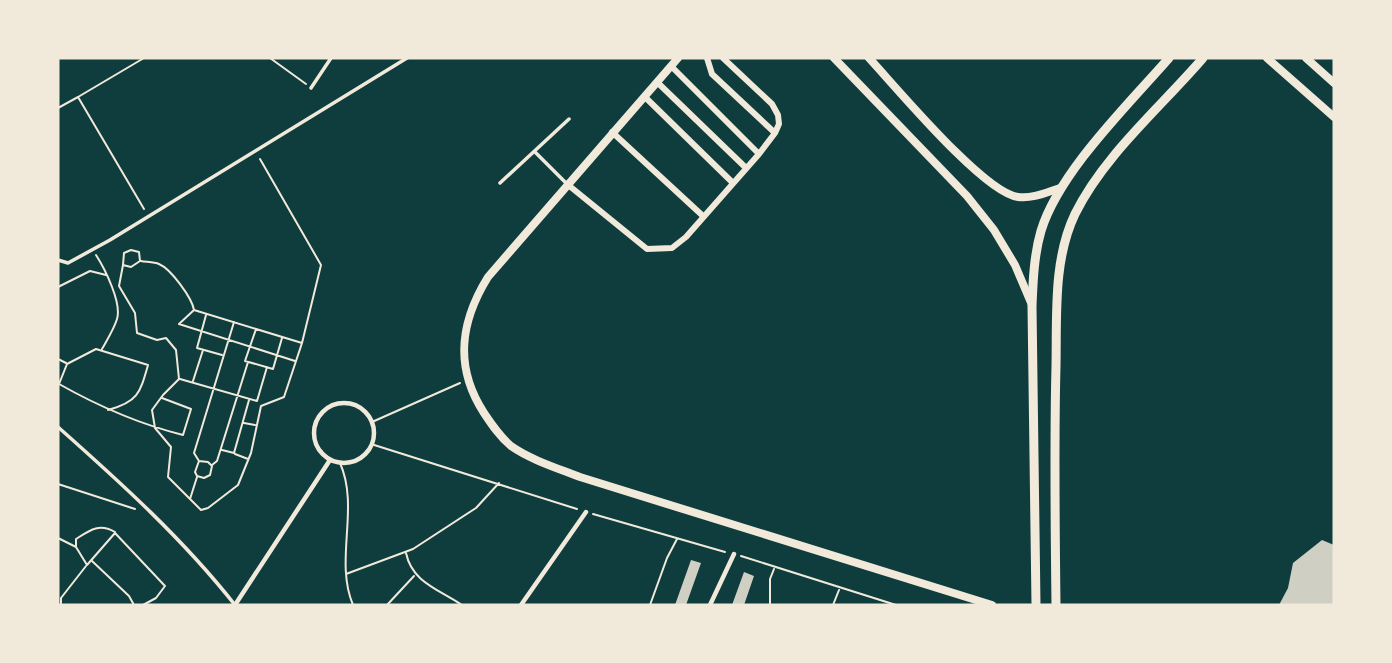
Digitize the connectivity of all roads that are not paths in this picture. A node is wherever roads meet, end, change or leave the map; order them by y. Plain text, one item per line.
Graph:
1 (331, 58) edge
2 (407, 58) edge
3 (678, 58) edge
4 (707, 58) edge
5 (723, 58) edge
6 (834, 58) edge
7 (869, 58) edge
8 (1169, 58) edge
9 (1204, 58) edge
10 (1267, 58) edge
11 (1306, 58) edge
12 (671, 66) junction
13 (657, 82) junction
14 (1334, 83) edge
15 (311, 88) road end
16 (645, 97) junction
17 (1334, 117) edge
18 (569, 119) dead end
19 (612, 132) junction
20 (775, 133) junction
21 (535, 152) junction
22 (759, 154) junction
23 (745, 167) junction
24 (500, 183) dead end
25 (567, 184) junction
26 (733, 184) junction
27 (1060, 188) junction
28 (703, 216) junction
29 (58, 260) edge
30 (1032, 306) junction
31 (58, 427) edge
32 (330, 460) junction
33 (586, 512) road end
34 (734, 554) road end
35 (235, 605) edge
36 (521, 605) edge
37 (710, 605) edge
38 (992, 605) edge
39 (1035, 605) edge
40 (1056, 605) edge

1 - 15 lane
2 - 29 lane
3 - 12 street
4 - 20 street
5 - 20 street
6 - 30 street
7 - 27 street
8 - 27 main road
9 - 40 main road
10 - 17 street
11 - 14 street
12 - 13 street
12 - 22 street
13 - 16 street
13 - 23 street
16 - 19 street
16 - 26 street
18 - 21 lane
19 - 25 street
19 - 28 street
20 - 22 street
21 - 24 lane
21 - 25 lane
22 - 23 street
23 - 26 street
25 - 28 street
25 - 38 street
26 - 28 street
27 - 30 main road
30 - 39 main road
31 - 35 lane
32 - 32 street
32 - 35 street
33 - 36 street
34 - 37 street

